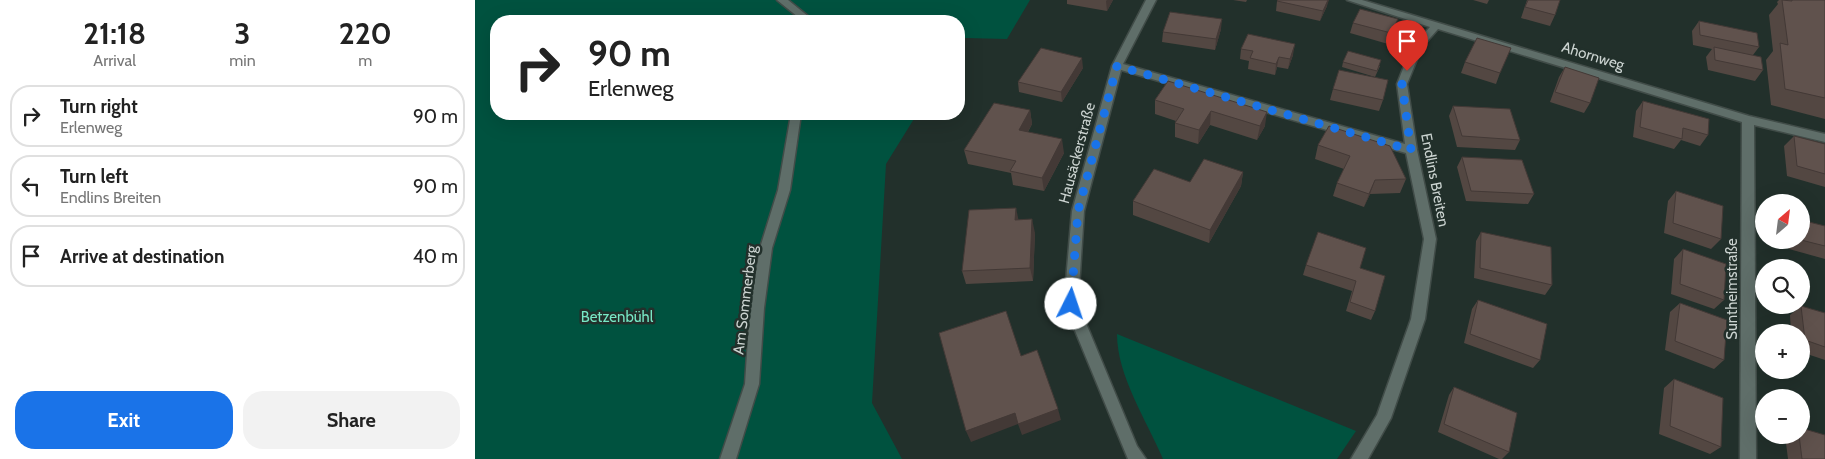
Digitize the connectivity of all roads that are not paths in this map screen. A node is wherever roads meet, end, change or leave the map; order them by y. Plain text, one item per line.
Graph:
1 (782, 0) edge
2 (1151, 0) edge
3 (1352, 0) edge
4 (801, 15) edge
5 (1437, 25) junction
6 (1117, 66) junction
7 (795, 120) edge
8 (1748, 120) junction
9 (1825, 138) edge
10 (1411, 150) junction
11 (728, 459) edge
12 (1138, 459) edge
13 (1359, 459) edge
14 (1748, 459) edge

1 - 4 street
2 - 6 street, Hausäckerstraße
3 - 5 street, Ahornweg
5 - 8 street, Ahornweg
5 - 10 street, Endlins Breiten
6 - 10 street
6 - 12 street, Hausäckerstraße
7 - 11 street, Am Sommerberg
8 - 9 street, Ahornweg
8 - 14 street, Suntheimstraße
10 - 13 street, Endlins Breiten

